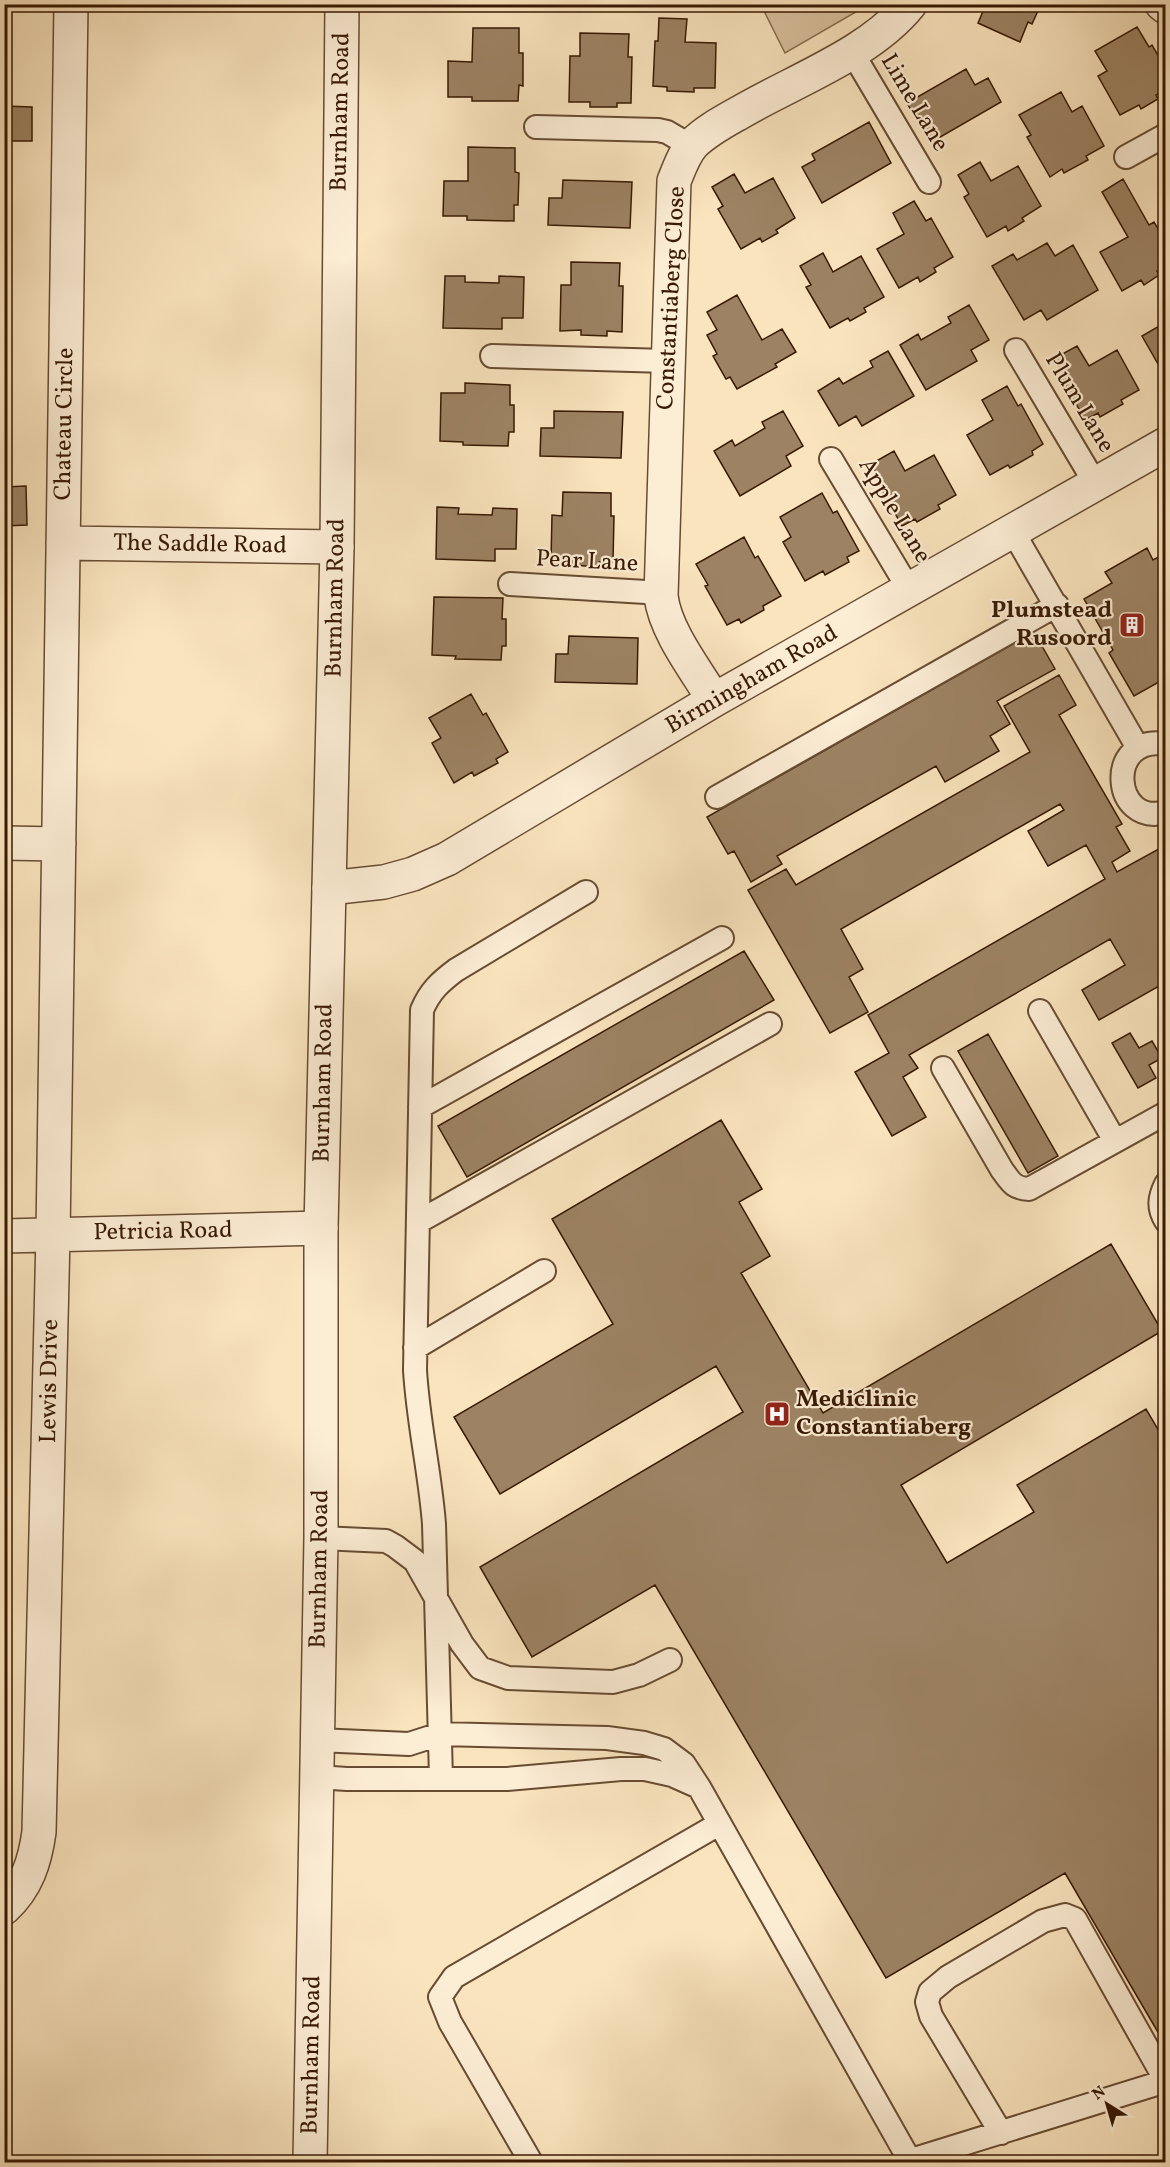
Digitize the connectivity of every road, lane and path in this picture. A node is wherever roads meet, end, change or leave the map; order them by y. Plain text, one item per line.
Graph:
1 (71, 4) edge
2 (342, 4) edge
3 (910, 4) edge
4 (852, 52) junction
5 (536, 127) dead end
6 (1166, 135) edge
7 (691, 146) junction
8 (1126, 157) dead end
9 (929, 182) dead end
10 (1016, 350) dead end
11 (492, 356) dead end
12 (668, 361) junction
13 (1166, 444) edge
14 (831, 459) dead end
15 (1095, 483) junction
16 (1012, 530) junction
17 (63, 543) junction
18 (337, 547) junction
19 (510, 584) dead end
20 (910, 591) junction
21 (661, 596) junction
22 (1057, 605) junction
23 (714, 700) junction
24 (1166, 744) edge
25 (1138, 748) junction
26 (717, 797) dead end
27 (1166, 812) edge
28 (4, 843) edge
29 (59, 844) junction
30 (329, 888) junction
31 (586, 892) dead end
32 (722, 938) dead end
33 (1040, 1011) dead end
34 (770, 1024) dead end
35 (943, 1068) dead end
36 (420, 1107) junction
37 (1166, 1113) edge
38 (1115, 1141) junction
39 (1166, 1184) edge
40 (1166, 1221) edge
41 (418, 1222) junction
42 (321, 1228) junction
43 (53, 1235) junction
44 (4, 1236) edge
45 (544, 1271) dead end
46 (415, 1348) junction
47 (321, 1538) junction
48 (435, 1595) junction
49 (670, 1660) dead end
50 (440, 1734) junction
51 (317, 1740) junction
52 (317, 1777) junction
53 (441, 1778) junction
54 (699, 1787) junction
55 (719, 1824) junction
56 (4, 1908) edge
57 (1001, 2133) junction
58 (908, 2162) edge
59 (310, 2163) edge
60 (531, 2163) edge

1 - 17 street, Chateau Circle
2 - 18 street, Burnham Road
3 - 4 street, Constantiaberg Close
4 - 7 street, Constantiaberg Close
4 - 9 lane, Lime Lane
5 - 7 lane
6 - 8 lane
7 - 12 street, Constantiaberg Close
10 - 15 lane, Plum Lane
11 - 12 lane
12 - 21 street, Constantiaberg Close
13 - 15 street, Birmingham Road
14 - 20 lane, Apple Lane
15 - 16 street, Birmingham Road
16 - 20 street, Birmingham Road
16 - 22 lane
17 - 18 street, The Saddle Road
17 - 29 street, Chateau Circle
18 - 30 street, Burnham Road
19 - 21 lane, Pear Lane
20 - 23 street, Birmingham Road
21 - 23 street, Constantiaberg Close
22 - 25 lane
22 - 26 lane
23 - 30 street, Birmingham Road
24 - 25 lane
25 - 27 lane
28 - 29 street
29 - 43 street, Lewis Drive
30 - 42 street, Burnham Road
31 - 36 lane
32 - 36 lane
33 - 38 lane
34 - 41 lane
35 - 38 lane
36 - 41 lane
37 - 38 lane
39 - 40 lane
41 - 46 lane
42 - 43 street, Petricia Road
42 - 47 street, Burnham Road
43 - 44 street, Petricia Road
43 - 56 street, Lewis Drive
45 - 46 lane
46 - 48 lane
47 - 48 lane
47 - 51 street, Burnham Road
48 - 49 lane
48 - 50 lane
50 - 51 lane
50 - 53 lane
50 - 54 lane
51 - 52 street, Burnham Road
52 - 53 lane
52 - 59 street, Burnham Road
53 - 54 lane
54 - 55 lane
55 - 58 lane
55 - 60 lane
57 - 57 lane
57 - 58 lane

